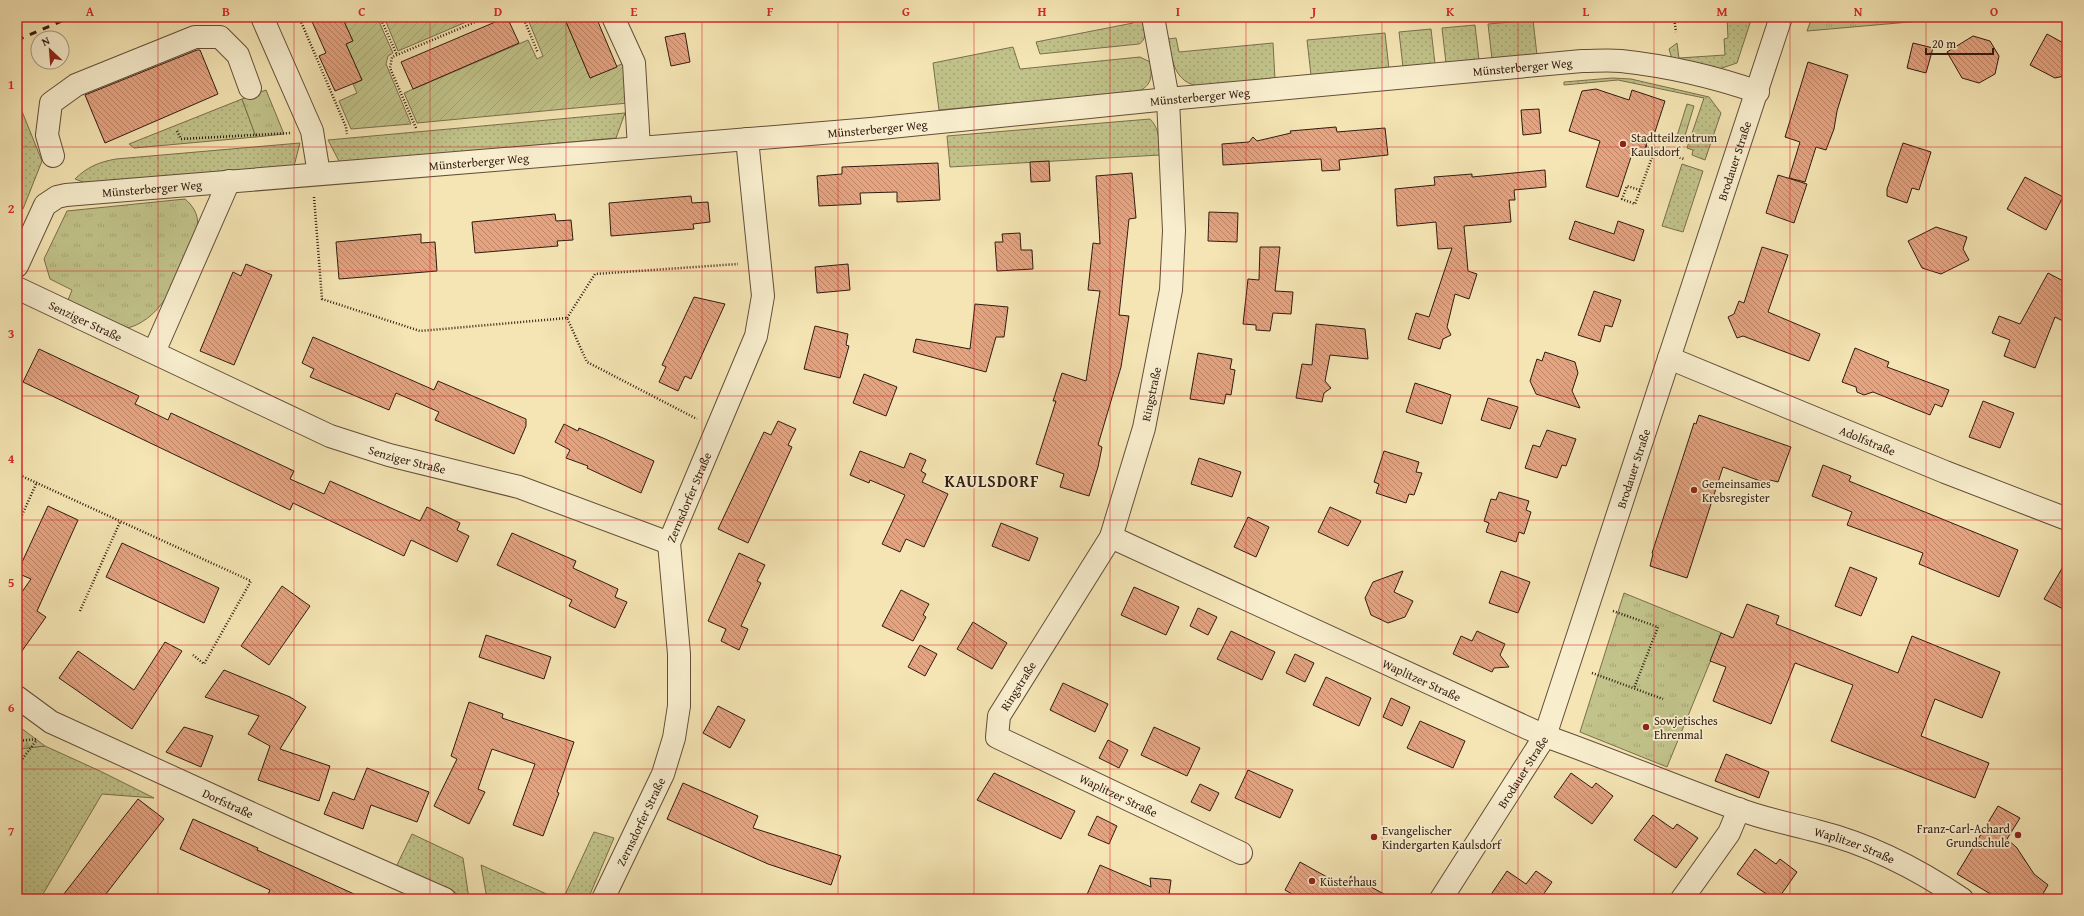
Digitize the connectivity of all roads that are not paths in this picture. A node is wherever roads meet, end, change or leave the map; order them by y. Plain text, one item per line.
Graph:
1 (262, 17) edge
2 (613, 17) edge
3 (1154, 17) edge
4 (1781, 17) edge
5 (250, 88) dead end
6 (1758, 92) junction
7 (1168, 99) junction
8 (747, 139) junction
9 (639, 148) junction
10 (53, 156) dead end
11 (315, 174) junction
12 (229, 181) junction
13 (17, 266) edge
14 (17, 288) edge
15 (154, 352) junction
16 (1669, 358) junction
17 (2067, 519) edge
18 (1111, 537) junction
19 (669, 542) junction
20 (17, 697) edge
21 (1545, 736) junction
22 (997, 737) joint
23 (1739, 809) junction
24 (1241, 853) dead end
25 (445, 899) edge
26 (603, 899) edge
27 (1441, 899) edge
28 (1682, 899) edge
29 (1962, 899) edge

1 - 11 street
2 - 9 street
3 - 7 street, Ringstraße
4 - 6 street, Brodauer Straße
5 - 10 street
6 - 7 street, Münsterberger Weg
6 - 16 street, Brodauer Straße
7 - 8 street, Münsterberger Weg
7 - 18 street, Ringstraße
8 - 9 street, Münsterberger Weg
8 - 19 street, Zernsdorfer Straße
9 - 11 street, Münsterberger Weg
11 - 12 street, Münsterberger Weg
12 - 13 street, Münsterberger Weg
12 - 15 street
14 - 15 street, Senziger Straße
15 - 19 street, Senziger Straße
16 - 17 street, Adolfstraße
16 - 21 street, Brodauer Straße
18 - 21 street, Waplitzer Straße
18 - 22 street, Ringstraße
19 - 26 street, Zernsdorfer Straße
20 - 25 street, Dorfstraße
21 - 23 street, Waplitzer Straße
21 - 27 street, Brodauer Straße
22 - 24 street, Waplitzer Straße
23 - 28 street
23 - 29 street, Waplitzer Straße

